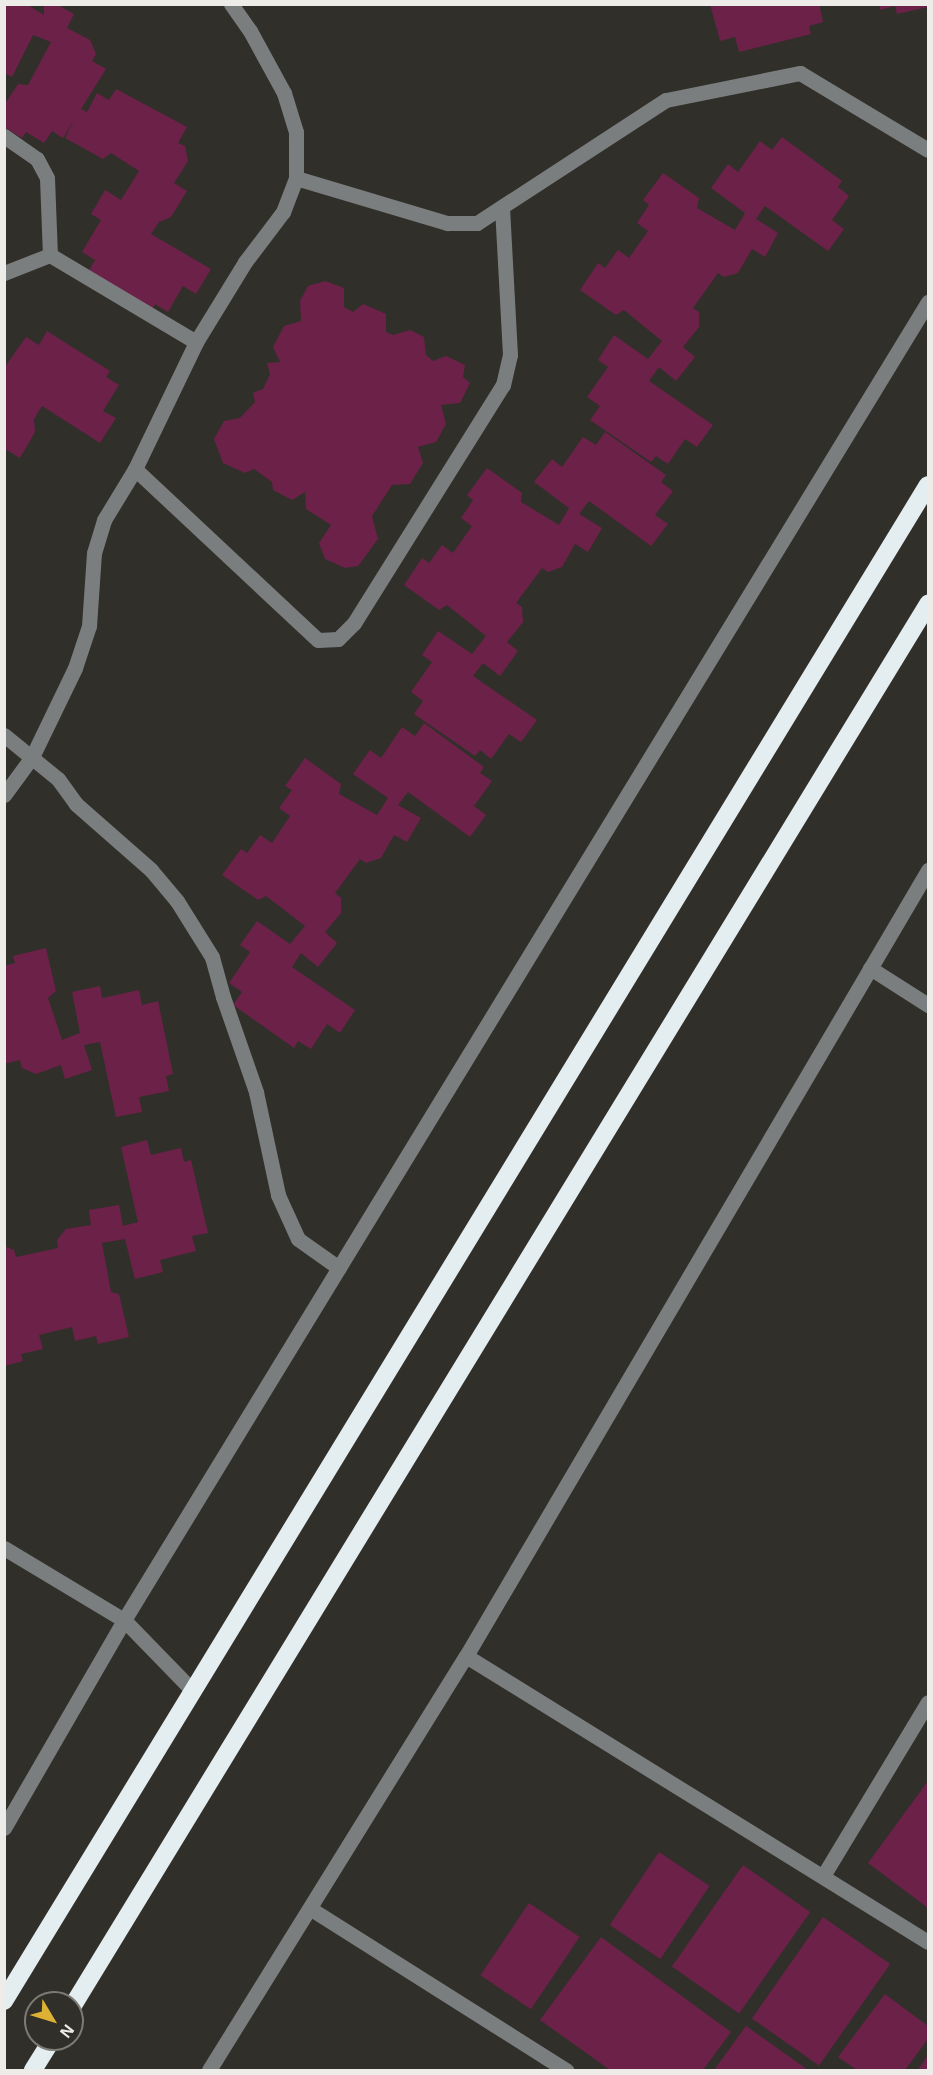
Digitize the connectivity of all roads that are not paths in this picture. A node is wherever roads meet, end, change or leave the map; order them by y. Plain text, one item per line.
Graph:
1 (231, 4) edge
2 (4, 136) edge
3 (928, 150) edge
4 (296, 178) junction
5 (502, 207) junction
6 (50, 255) junction
7 (4, 273) edge
8 (928, 302) edge
9 (196, 342) junction
10 (135, 469) junction
11 (928, 485) edge
12 (928, 604) edge
13 (4, 735) edge
14 (32, 757) junction
15 (4, 795) edge
16 (928, 870) edge
17 (870, 968) junction
18 (928, 1005) edge
19 (339, 1268) junction
20 (4, 1548) edge
21 (124, 1620) junction
22 (466, 1656) junction
23 (193, 1691) junction
24 (928, 1702) edge
25 (4, 1828) edge
26 (823, 1876) junction
27 (310, 1909) junction
28 (928, 1942) edge
29 (82, 1991) edge
30 (4, 2001) edge
31 (45, 2051) edge
32 (33, 2070) edge
33 (209, 2070) edge
34 (566, 2070) edge

1 - 4 street
2 - 6 street
3 - 5 street
4 - 5 street
4 - 9 street
5 - 10 street
6 - 7 street
6 - 9 street
8 - 19 street
9 - 10 street
10 - 14 street
11 - 23 highway
12 - 29 highway
13 - 14 street
14 - 15 street
14 - 19 street
16 - 17 street
17 - 18 street
17 - 22 street
19 - 21 street
20 - 21 street
21 - 23 street
21 - 25 street
22 - 26 street
22 - 27 street
23 - 30 highway
24 - 26 street
26 - 28 street
27 - 33 street
27 - 34 street
31 - 32 highway

